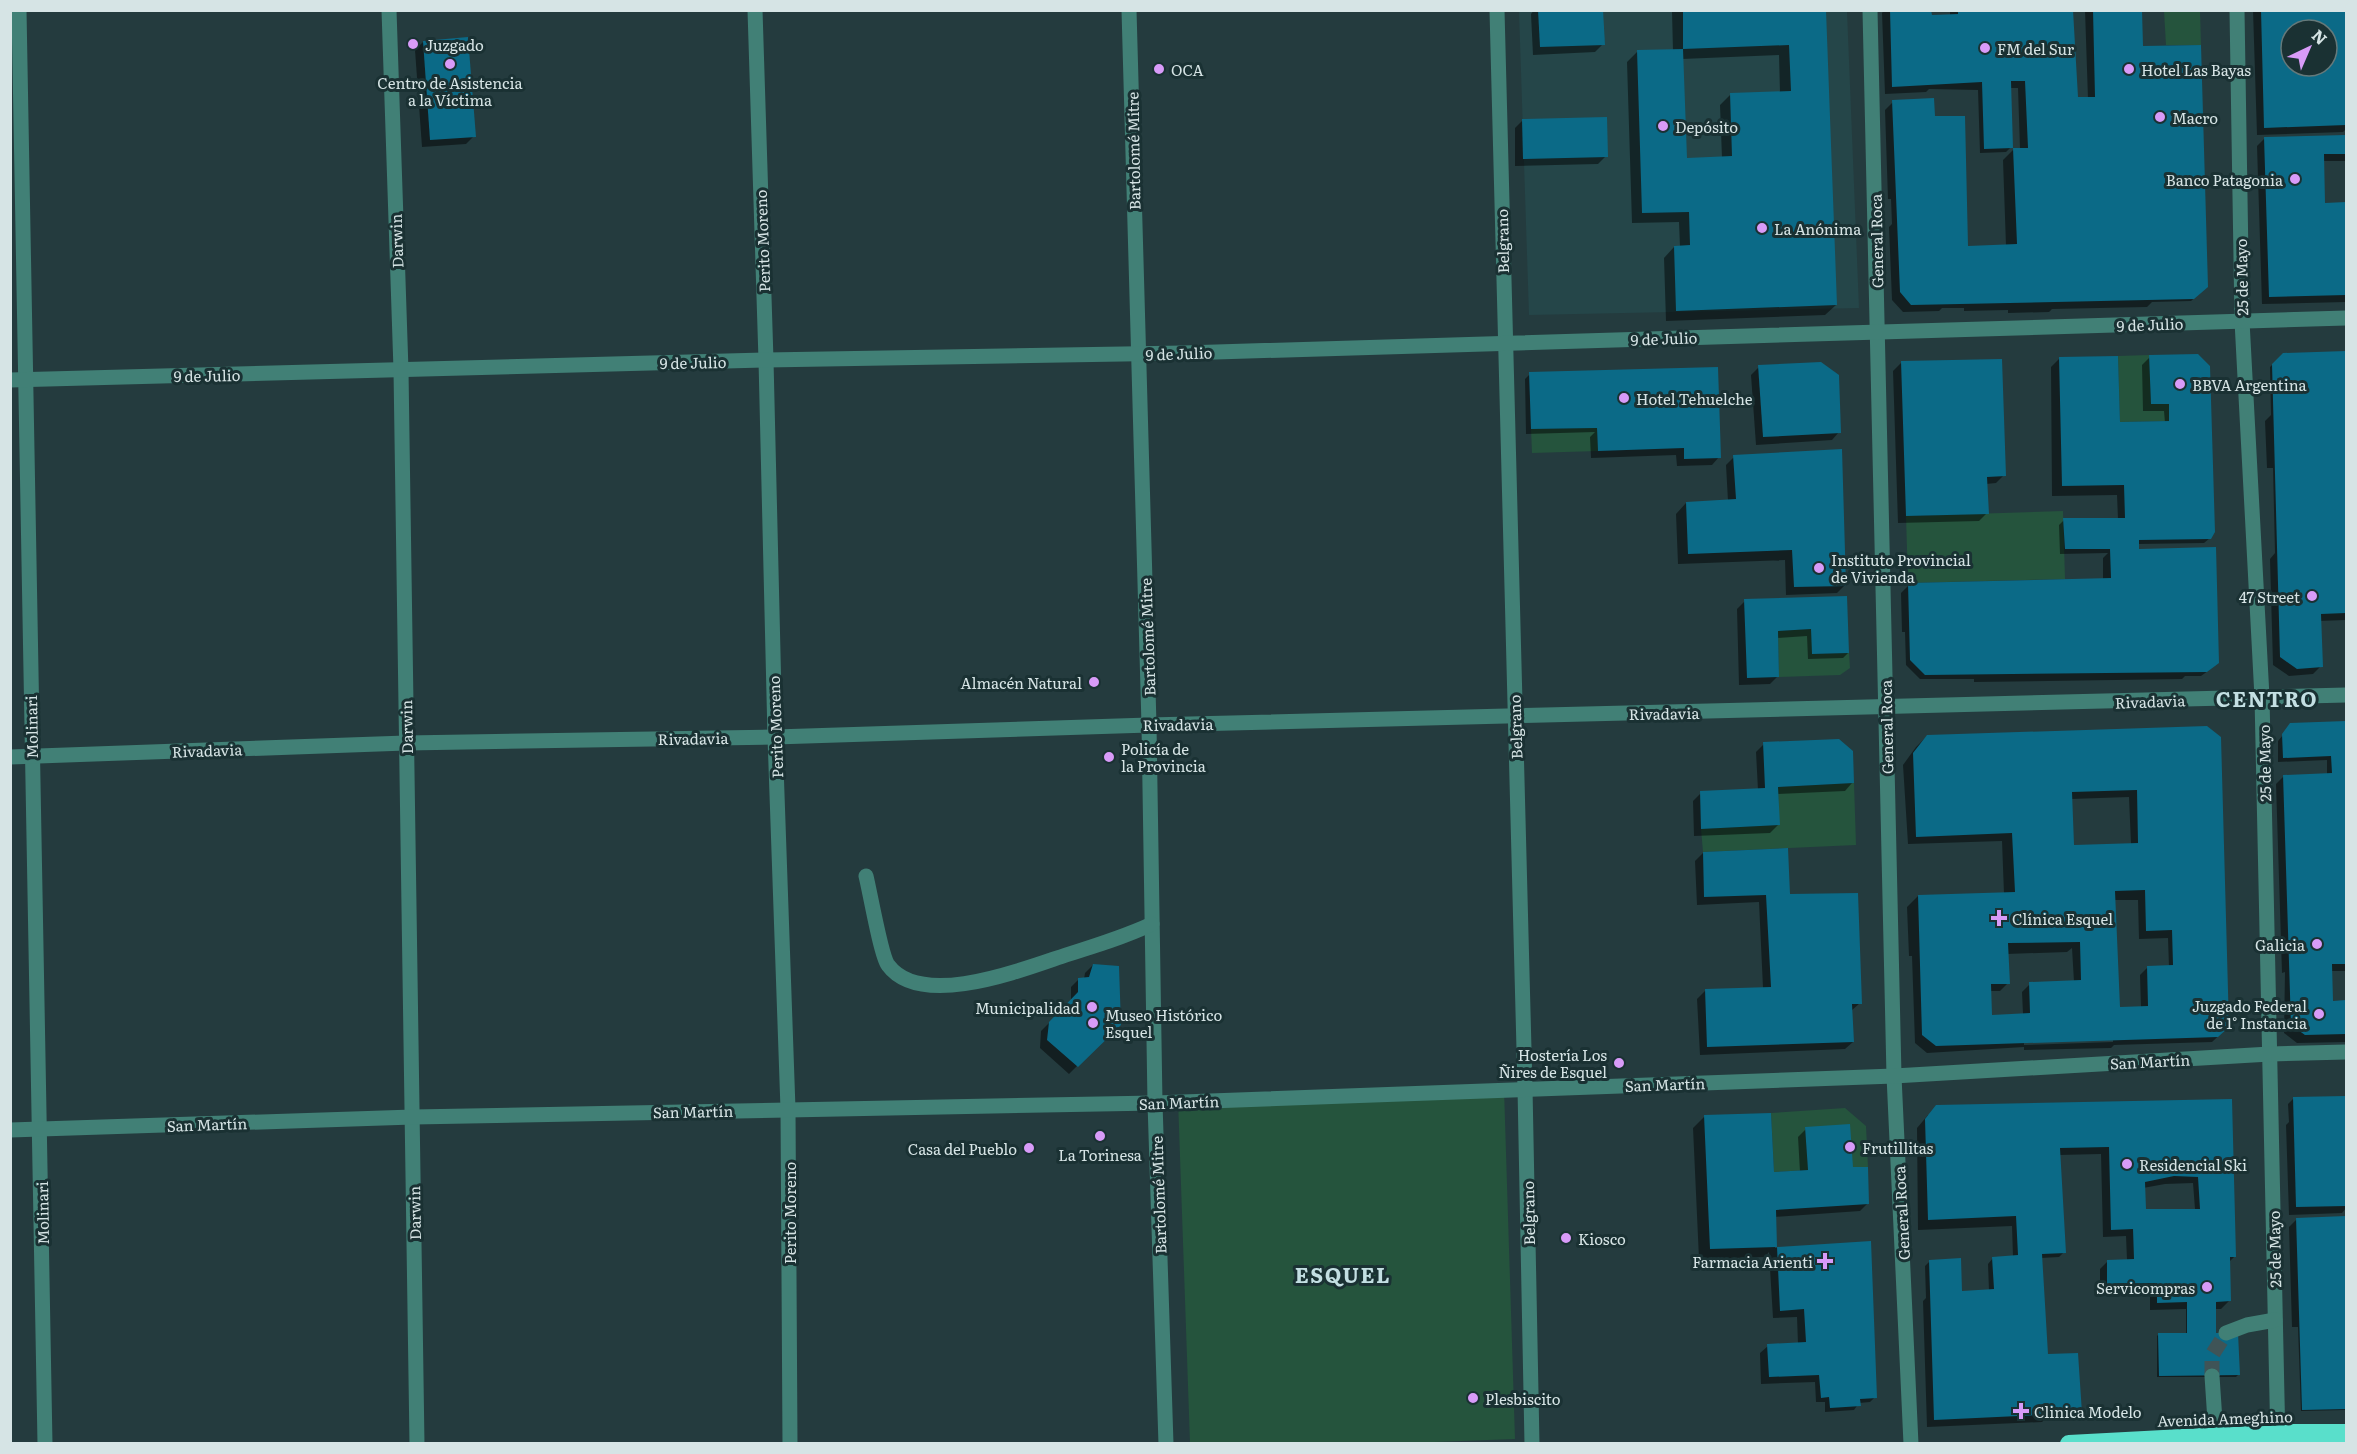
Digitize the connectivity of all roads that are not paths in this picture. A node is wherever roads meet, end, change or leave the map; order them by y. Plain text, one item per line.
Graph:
1 (19, 10) edge
2 (389, 10) edge
3 (754, 10) edge
4 (1129, 10) edge
5 (1497, 10) edge
6 (1870, 10) edge
7 (2237, 10) edge
8 (2346, 318) edge
9 (2242, 321) junction
10 (1878, 332) junction
11 (1504, 343) junction
12 (1138, 354) junction
13 (766, 360) junction
14 (400, 369) junction
15 (27, 379) junction
16 (10, 380) edge
17 (2346, 695) edge
18 (2262, 698) junction
19 (1885, 708) junction
20 (1515, 716) junction
21 (1149, 725) junction
22 (775, 737) junction
23 (406, 743) junction
24 (31, 756) junction
25 (10, 757) edge
26 (866, 876) dead end
27 (1152, 924) junction
28 (2346, 1052) edge
29 (2270, 1054) junction
30 (1894, 1076) junction
31 (1525, 1088) junction
32 (1155, 1103) junction
33 (788, 1109) junction
34 (413, 1117) junction
35 (40, 1129) junction
36 (10, 1130) edge
37 (2275, 1320) junction
38 (2226, 1333) tunnel mouth
39 (2212, 1376) tunnel mouth
40 (2346, 1433) edge
41 (2216, 1436) junction
42 (2277, 1438) edge
43 (45, 1443) edge
44 (417, 1443) edge
45 (790, 1443) edge
46 (1166, 1443) edge
47 (1532, 1443) edge
48 (1911, 1443) edge
49 (2069, 1443) edge

1 - 15 street, Molinari
2 - 14 street, Darwin
3 - 13 street, Perito Moreno
4 - 12 street, Bartolomé Mitre
5 - 11 street, Belgrano
6 - 10 street, General Roca
7 - 9 street, 25 de Mayo
8 - 9 street, 9 de Julio
9 - 10 street, 9 de Julio
9 - 18 street, 25 de Mayo
10 - 11 street, 9 de Julio
10 - 19 street, General Roca
11 - 12 street, 9 de Julio
11 - 20 street, Belgrano
12 - 13 street, 9 de Julio
12 - 21 street, Bartolomé Mitre
13 - 14 street, 9 de Julio
13 - 22 street, Perito Moreno
14 - 15 street, 9 de Julio
14 - 23 street, Darwin
15 - 16 street, 9 de Julio
15 - 24 street, Molinari
17 - 18 street, Rivadavia
18 - 19 street, Rivadavia
18 - 29 street, 25 de Mayo
19 - 20 street, Rivadavia
19 - 30 street, General Roca
20 - 21 street, Rivadavia
20 - 31 street, Belgrano
21 - 22 street, Rivadavia
21 - 27 street, Bartolomé Mitre
22 - 23 street, Rivadavia
22 - 33 street, Perito Moreno
23 - 24 street, Rivadavia
23 - 34 street, Darwin
24 - 25 street, Rivadavia
24 - 35 street, Molinari
26 - 27 street
27 - 32 street, Bartolomé Mitre
28 - 29 street, San Martín
29 - 30 street, San Martín
29 - 37 street, 25 de Mayo
30 - 31 street, San Martín
30 - 48 street, General Roca
31 - 32 street, San Martín
31 - 47 street, Belgrano
32 - 33 street, San Martín
32 - 46 street, Bartolomé Mitre
33 - 34 street, San Martín
33 - 45 street, Perito Moreno
34 - 35 street, San Martín
34 - 44 street, Darwin
35 - 36 street, San Martín
35 - 43 street, Molinari
37 - 38 street
37 - 42 street, 25 de Mayo
39 - 41 street
40 - 42 highway, Avenida Ameghino
41 - 42 highway, Avenida Ameghino
41 - 49 highway, Avenida Ameghino

